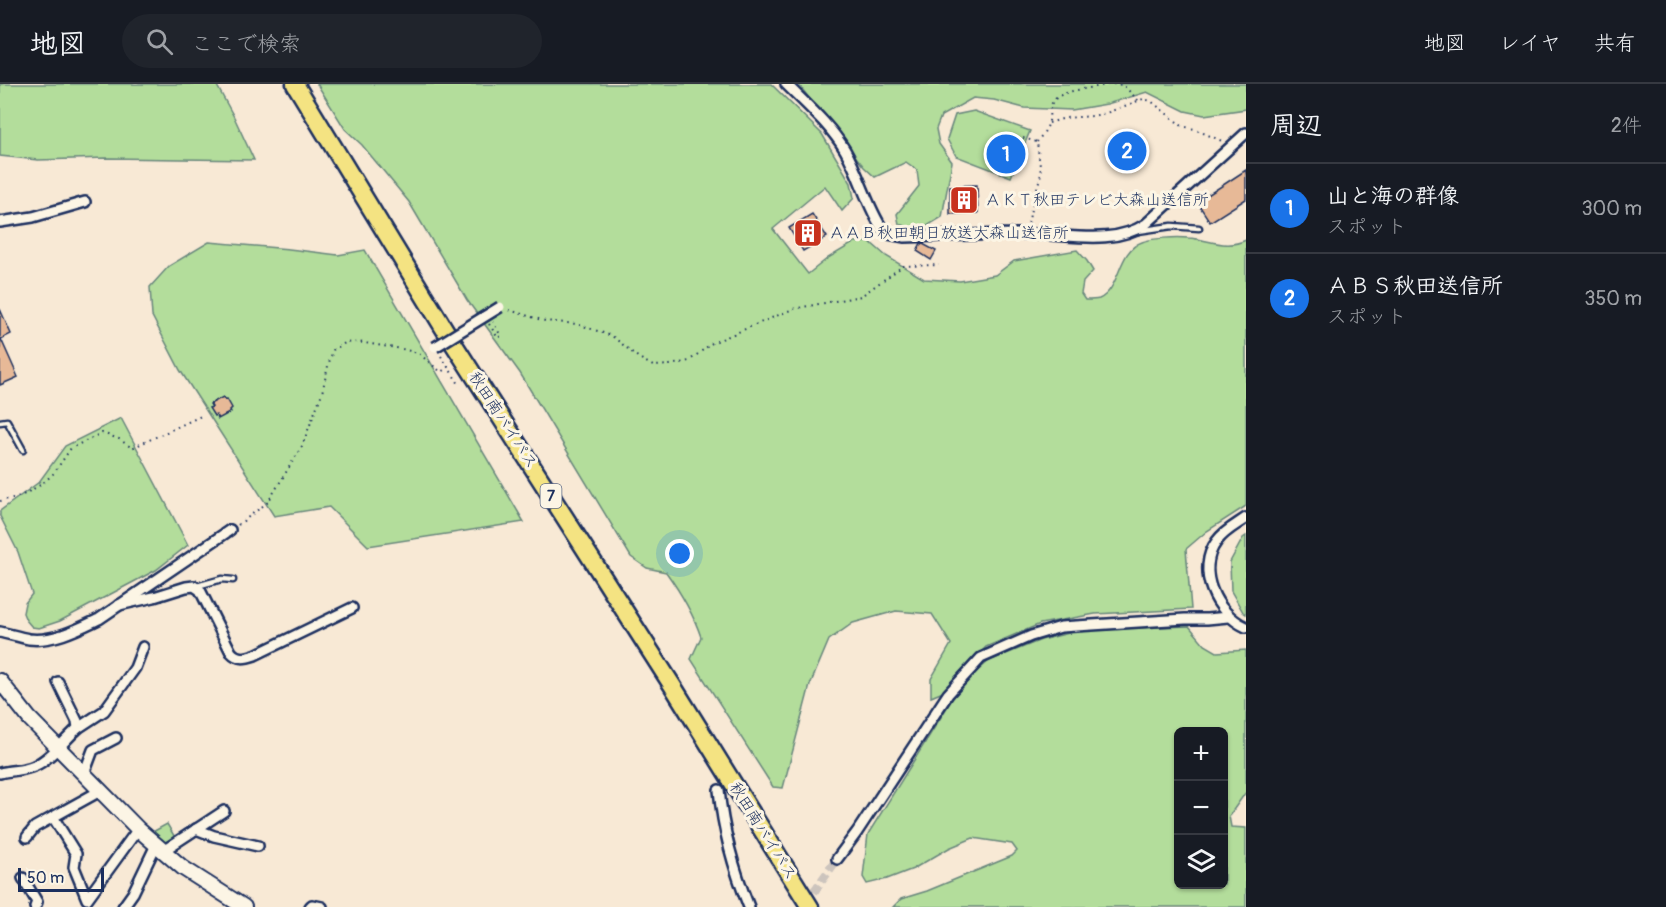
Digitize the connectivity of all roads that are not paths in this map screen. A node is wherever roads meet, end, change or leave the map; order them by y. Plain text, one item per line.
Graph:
1 (295, 84) edge
2 (786, 84) edge
3 (1246, 133) edge
4 (85, 202) dead end
5 (0, 222) edge
6 (1199, 228) dead end
7 (1130, 233) junction
8 (500, 307) road end
9 (435, 347) road end
10 (0, 422) edge
11 (23, 450) dead end
12 (1246, 518) edge
13 (230, 530) road end
14 (233, 580) dead end
15 (194, 586) junction
16 (119, 605) junction
17 (352, 608) dead end
18 (1228, 616) junction
19 (1246, 627) edge
20 (0, 632) edge
21 (143, 647) dead end
22 (0, 681) edge
23 (58, 682) dead end
24 (78, 728) junction
25 (116, 738) dead end
26 (57, 747) junction
27 (0, 773) edge
28 (84, 774) junction
29 (719, 790) dead end
30 (100, 791) junction
31 (224, 811) dead end
32 (53, 817) junction
33 (138, 829) junction
34 (196, 829) junction
35 (27, 837) dead end
36 (258, 846) dead end
37 (159, 848) junction
38 (837, 859) tunnel mouth
39 (23, 878) dead end
40 (87, 899) junction
41 (35, 907) edge
42 (80, 907) edge
43 (123, 907) edge
44 (244, 907) edge
45 (310, 907) edge
46 (322, 907) edge
47 (749, 907) edge
48 (810, 907) edge

1 - 48 highway, 秋田南バイパス / 7
2 - 7 street
3 - 7 street
4 - 5 street
6 - 7 lane
8 - 9 street, bridge
10 - 11 lane
12 - 18 street
13 - 16 street
14 - 15 lane
15 - 16 street
15 - 17 street
16 - 20 street
18 - 19 street
18 - 38 street
21 - 24 street
22 - 26 street
23 - 24 street
24 - 26 street
25 - 28 street
26 - 27 street
26 - 28 street
28 - 30 street
29 - 47 street
30 - 32 street
30 - 33 street
31 - 34 street
32 - 35 street
32 - 40 street
33 - 37 street
33 - 40 street
34 - 36 street
34 - 37 street
37 - 43 street
37 - 44 street
39 - 41 street
40 - 42 street
45 - 46 street

